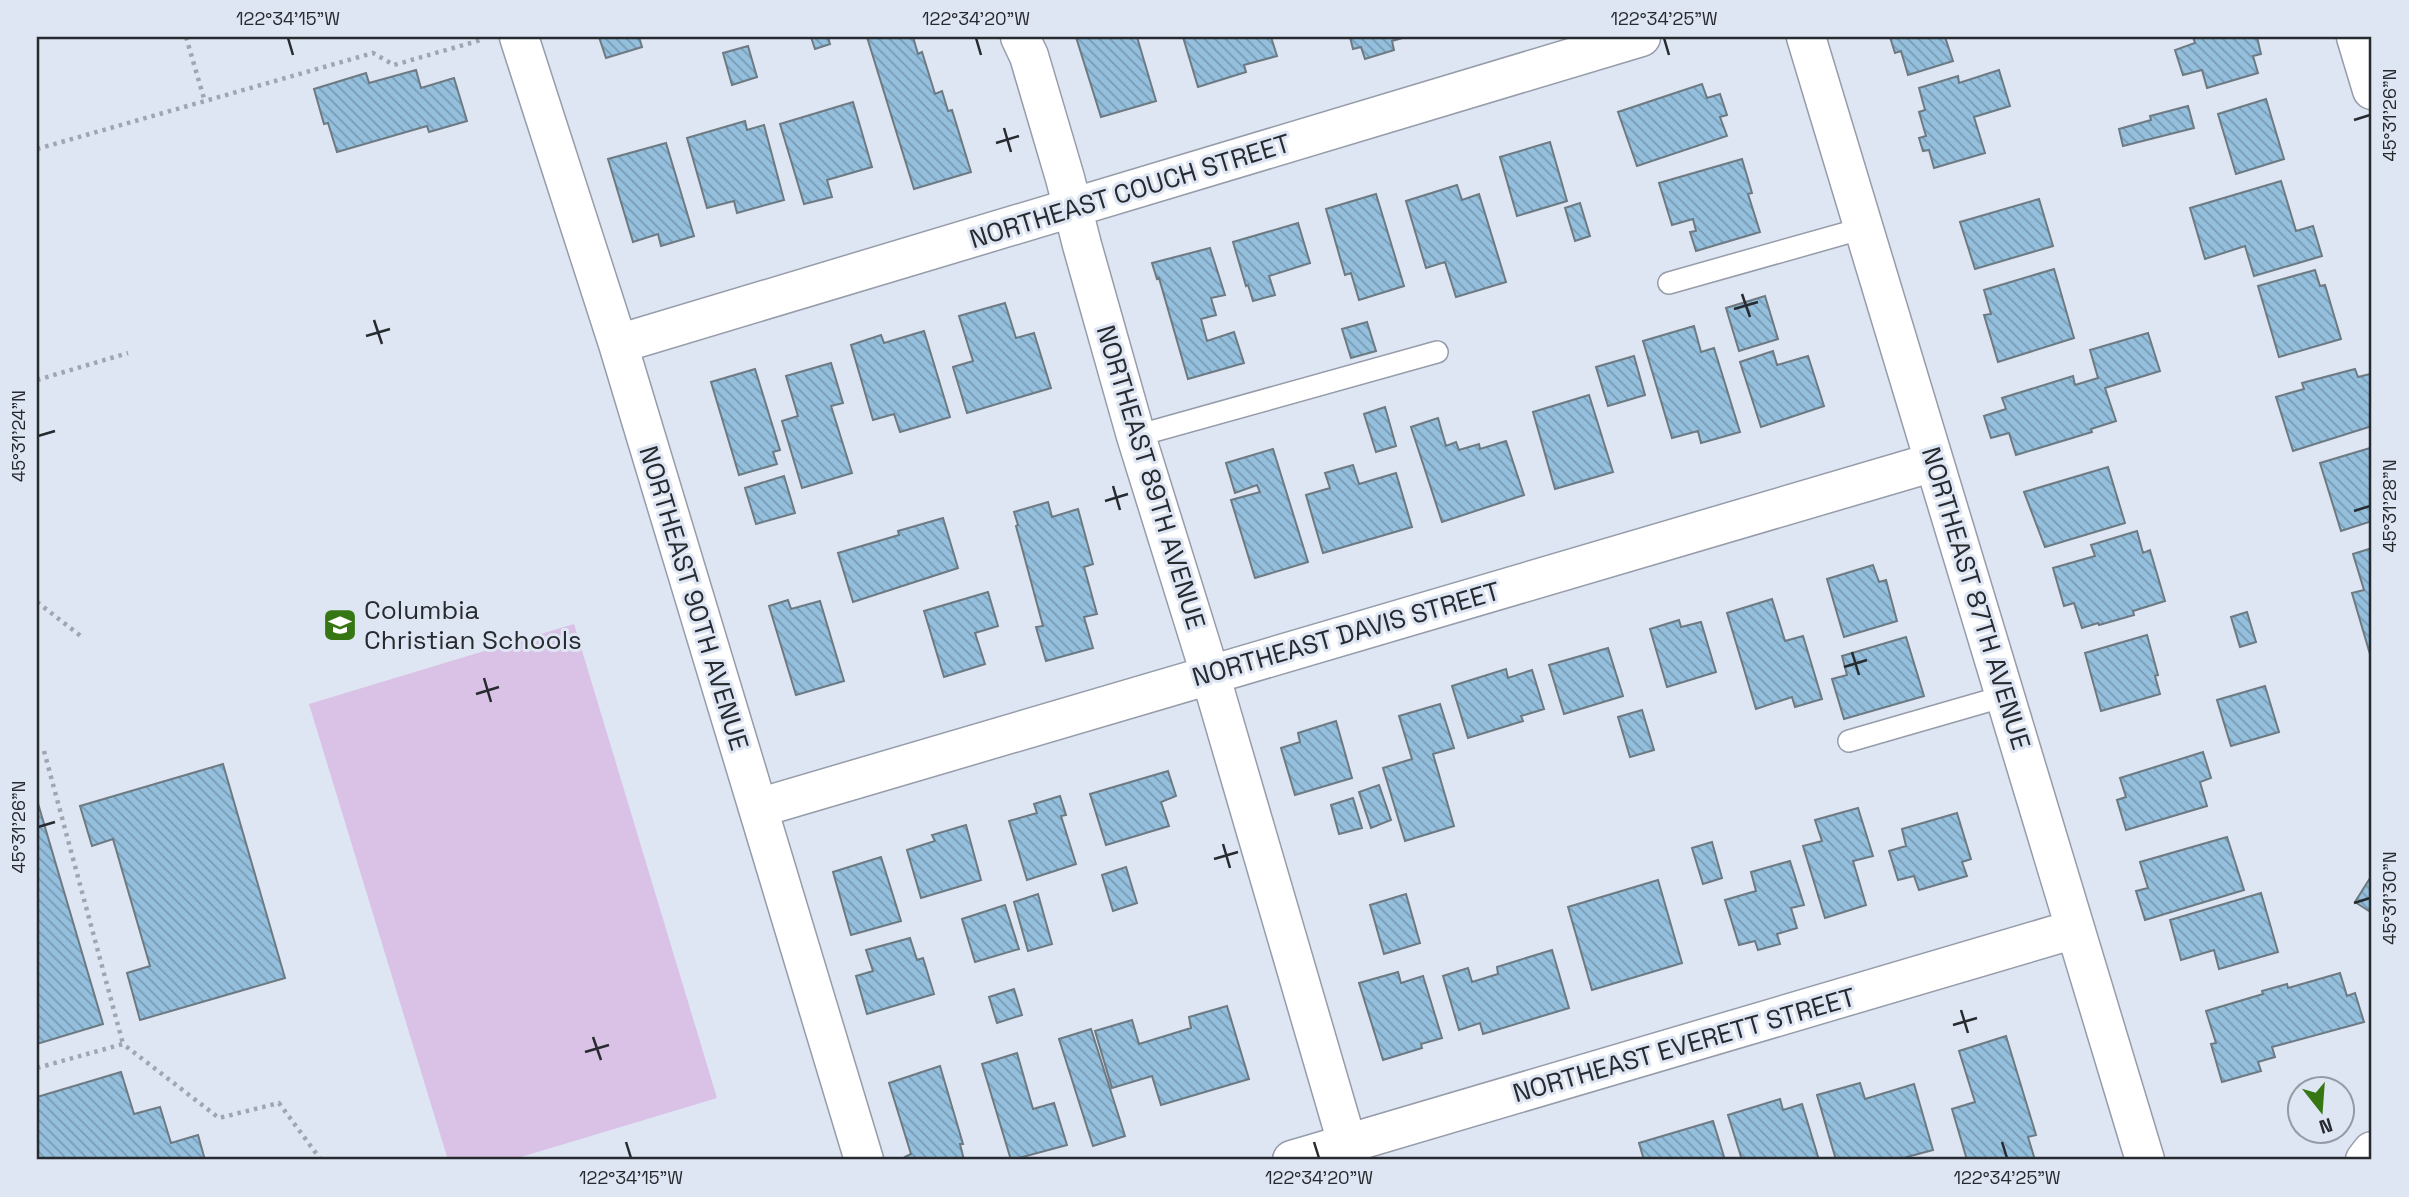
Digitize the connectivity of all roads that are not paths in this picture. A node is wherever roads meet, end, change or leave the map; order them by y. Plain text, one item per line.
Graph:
1 (519, 37) edge
2 (1020, 37) edge
3 (1641, 37) edge
4 (1806, 37) edge
5 (2356, 37) edge
6 (2372, 90) edge
7 (1073, 208) junction
8 (1864, 228) junction
9 (1669, 283) dead end
10 (618, 344) junction
11 (1437, 352) dead end
12 (1136, 436) junction
13 (1934, 461) junction
14 (1210, 674) junction
15 (2005, 696) junction
16 (1849, 741) dead end
17 (758, 808) junction
18 (2075, 929) junction
19 (2372, 1151) edge
20 (1350, 1152) edge
21 (864, 1160) edge
22 (1292, 1160) edge
23 (2145, 1160) edge
24 (2365, 1160) edge

1 - 10 street, NORTHEAST 90TH AVENUE
2 - 7 street, NORTHEAST 89TH AVENUE
3 - 7 street, NORTHEAST COUCH STREET
4 - 8 street, NORTHEAST 87TH AVENUE
5 - 6 street
7 - 10 street, NORTHEAST COUCH STREET
7 - 12 street, NORTHEAST 89TH AVENUE
8 - 9 lane
8 - 13 street, NORTHEAST 87TH AVENUE
10 - 17 street, NORTHEAST 90TH AVENUE
11 - 12 lane
12 - 14 street, NORTHEAST 89TH AVENUE
13 - 14 street, NORTHEAST DAVIS STREET
13 - 15 street, NORTHEAST 87TH AVENUE
14 - 17 street, NORTHEAST DAVIS STREET
14 - 20 street, NORTHEAST 89TH AVENUE
15 - 16 lane
15 - 18 street, NORTHEAST 87TH AVENUE
17 - 21 street, NORTHEAST 90TH AVENUE
18 - 20 street, NORTHEAST EVERETT STREET
18 - 23 street, NORTHEAST 87TH AVENUE
19 - 24 street
20 - 22 street, NORTHEAST EVERETT STREET

